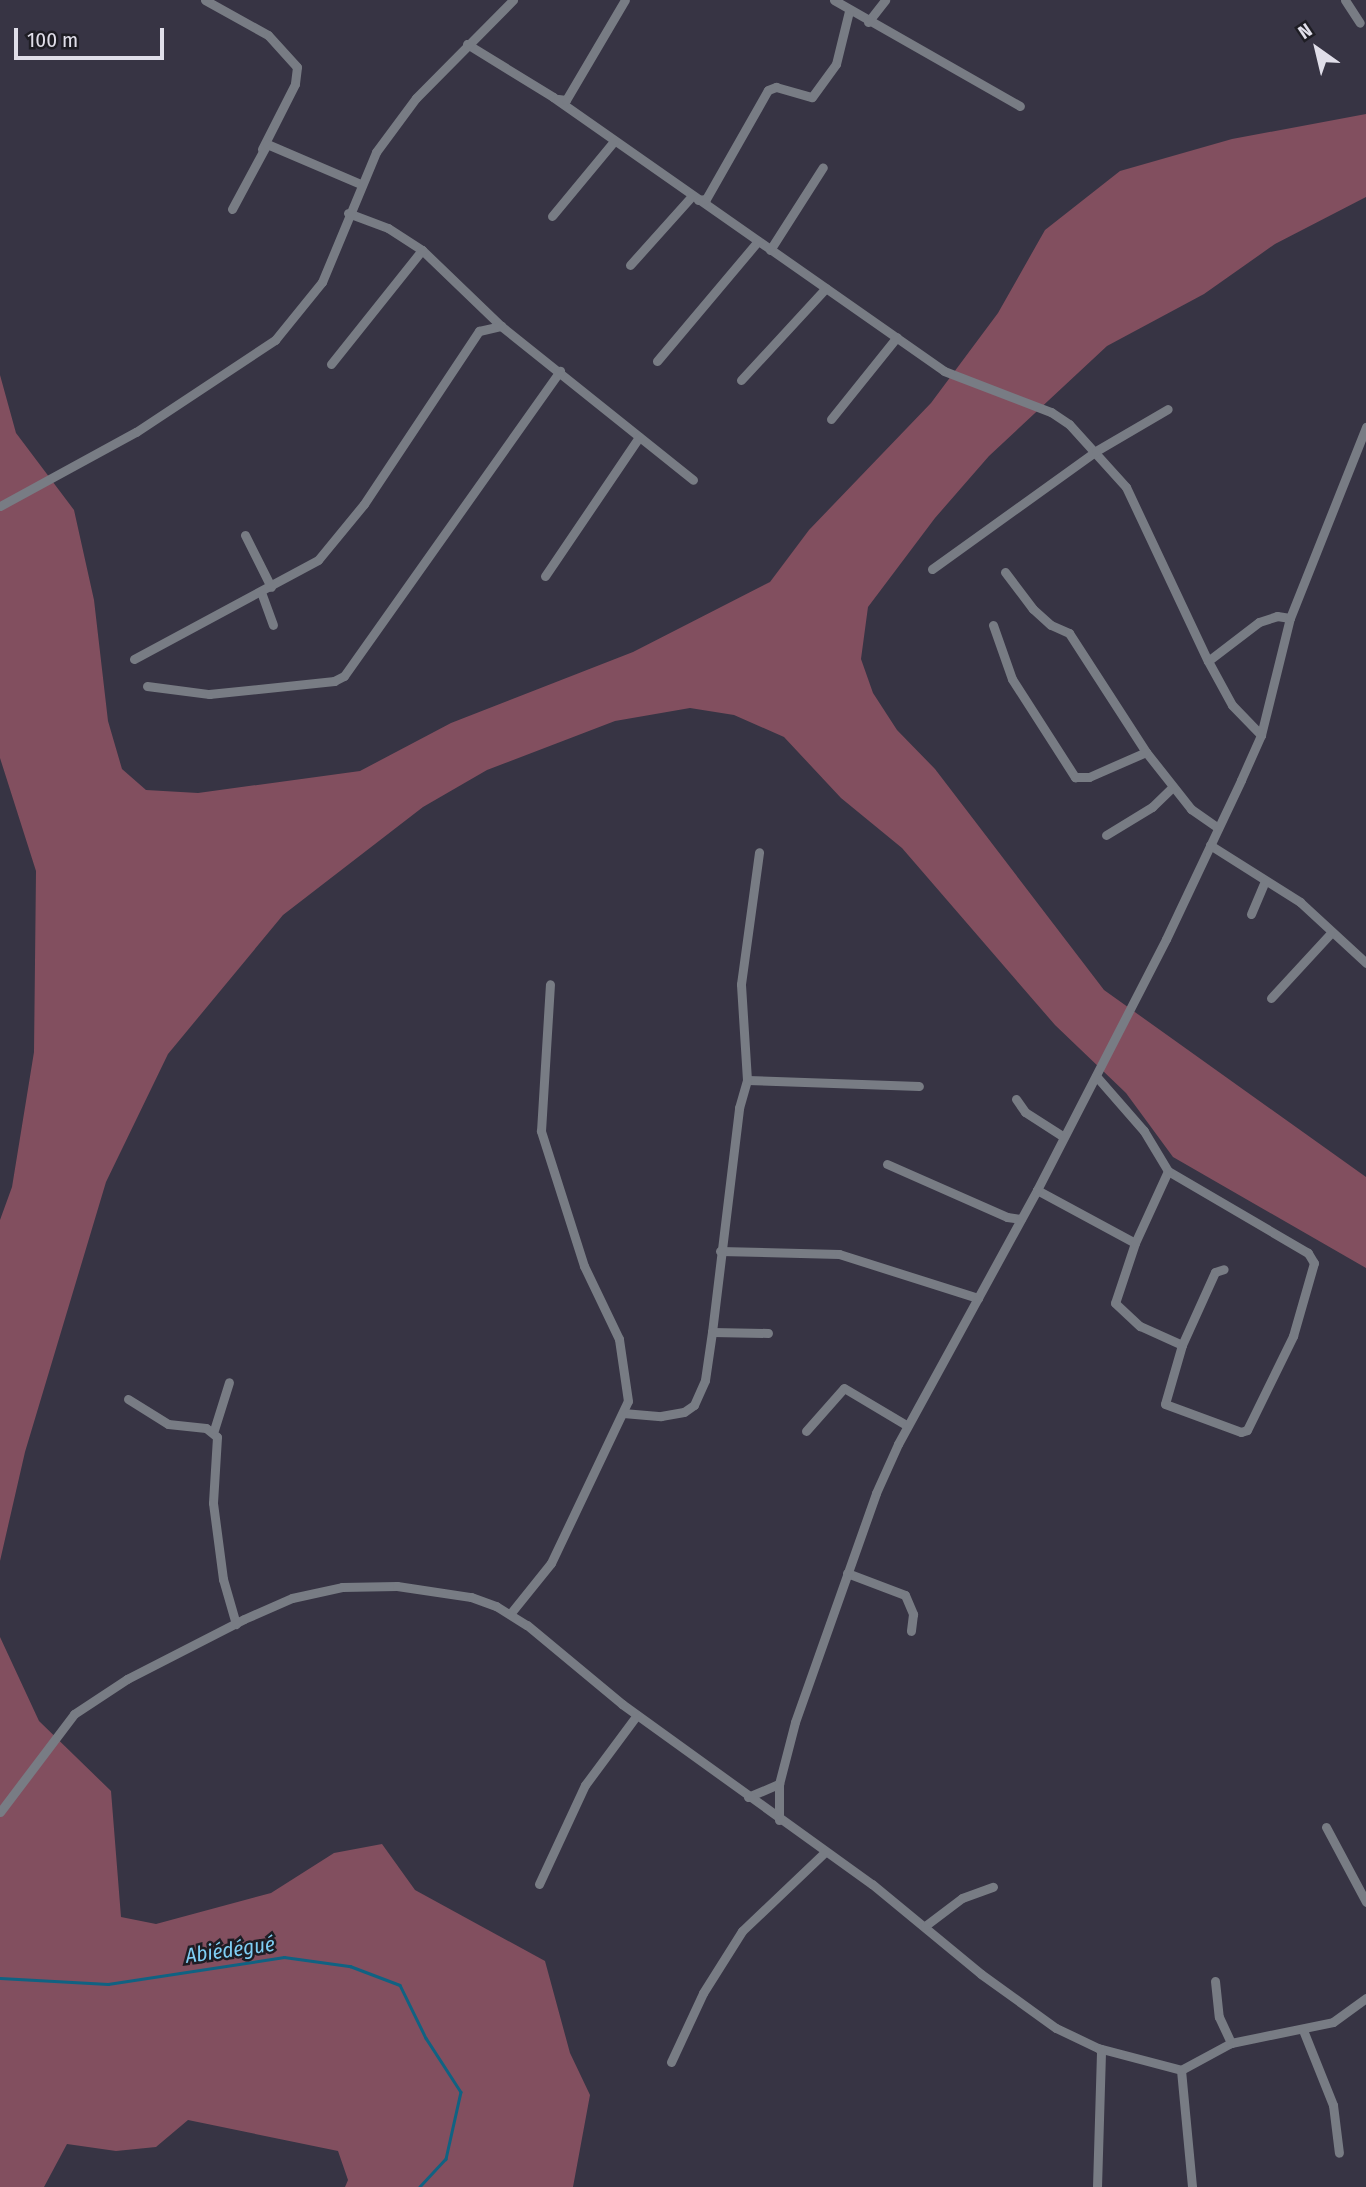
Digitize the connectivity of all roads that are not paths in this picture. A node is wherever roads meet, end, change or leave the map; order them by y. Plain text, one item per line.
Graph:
1 (205, 0) edge
2 (513, 0) edge
3 (625, 0) edge
4 (834, 0) edge
5 (885, 0) edge
6 (1345, 0) edge
7 (849, 11) junction
8 (868, 22) junction
9 (1360, 23) dead end
10 (467, 44) junction
11 (553, 97) junction
12 (1020, 106) dead end
13 (614, 141) junction
14 (262, 149) junction
15 (823, 167) dead end
16 (361, 184) junction
17 (695, 198) junction
18 (232, 209) dead end
19 (348, 213) junction
20 (552, 216) dead end
21 (758, 241) junction
22 (422, 250) junction
23 (770, 250) junction
24 (630, 265) dead end
25 (826, 288) junction
26 (500, 326) junction
27 (897, 337) junction
28 (657, 361) dead end
29 (331, 364) dead end
30 (560, 371) junction
31 (741, 380) dead end
32 (1168, 409) dead end
33 (831, 419) dead end
34 (1366, 427) edge
35 (639, 437) junction
36 (1096, 451) junction
37 (692, 480) dead end
38 (0, 506) edge
39 (245, 536) dead end
40 (932, 569) dead end
41 (1006, 572) dead end
42 (545, 576) dead end
43 (266, 590) junction
44 (1290, 618) junction
45 (273, 625) dead end
46 (993, 625) dead end
47 (134, 659) dead end
48 (1208, 661) junction
49 (148, 686) dead end
50 (1261, 735) junction
51 (1146, 752) junction
52 (1173, 787) junction
53 (1218, 828) junction
54 (1106, 835) dead end
55 (1210, 845) junction
56 (759, 852) dead end
57 (1265, 881) junction
58 (1251, 914) dead end
59 (1330, 934) junction
60 (1366, 963) edge
61 (550, 984) dead end
62 (1271, 998) dead end
63 (1096, 1076) junction
64 (747, 1080) junction
65 (919, 1086) dead end
66 (1016, 1099) dead end
67 (1065, 1137) junction
68 (887, 1164) dead end
69 (1168, 1171) junction
70 (1037, 1189) junction
71 (1021, 1219) junction
72 (1135, 1243) junction
73 (720, 1251) junction
74 (1224, 1269) dead end
75 (978, 1298) junction
76 (712, 1332) junction
77 (768, 1333) dead end
78 (1182, 1345) junction
79 (229, 1382) dead end
80 (128, 1399) dead end
81 (623, 1413) junction
82 (908, 1426) junction
83 (214, 1430) junction
84 (806, 1431) dead end
85 (847, 1573) junction
86 (510, 1614) junction
87 (236, 1623) junction
88 (911, 1631) dead end
89 (637, 1715) junction
90 (779, 1784) junction
91 (748, 1797) junction
92 (0, 1812) edge
93 (779, 1820) junction
94 (1326, 1827) dead end
95 (825, 1852) junction
96 (539, 1884) dead end
97 (993, 1887) dead end
98 (1366, 1902) edge
99 (925, 1926) junction
100 (1215, 1981) dead end
101 (1366, 1998) edge
102 (1303, 2030) junction
103 (1231, 2043) junction
104 (1101, 2049) junction
105 (671, 2062) dead end
106 (1181, 2070) junction
107 (1339, 2153) dead end
108 (1097, 2187) edge
109 (1192, 2187) edge

1 - 14 street
2 - 10 street
3 - 11 street
4 - 7 street
5 - 8 street
6 - 9 street
7 - 8 street
7 - 17 street
8 - 12 street
10 - 11 street
10 - 16 street
11 - 13 street
13 - 17 street
13 - 20 street
14 - 16 street
14 - 18 street
15 - 23 street
16 - 19 street
17 - 21 street
17 - 24 street
19 - 22 street
19 - 38 street
21 - 23 street
21 - 28 street
22 - 26 street
22 - 29 street
23 - 25 street
25 - 27 street
25 - 31 street
26 - 30 street
26 - 43 street
27 - 33 street
27 - 36 street
30 - 35 street
30 - 49 street
32 - 36 street
34 - 44 street
35 - 37 street
35 - 42 street
36 - 40 street
36 - 48 street
39 - 43 street
41 - 51 street
43 - 45 street
43 - 47 street
44 - 48 street
44 - 50 street
46 - 51 street
48 - 50 street
50 - 53 street
51 - 52 street
52 - 53 street
52 - 54 street
53 - 55 street
55 - 57 street
55 - 63 street
56 - 64 street
57 - 58 street
57 - 59 street
59 - 60 street
59 - 62 street
61 - 81 street
63 - 67 street
63 - 69 street
64 - 65 street
64 - 73 street
66 - 67 street
67 - 70 street
68 - 71 street
69 - 72 street
69 - 78 street
70 - 71 street
70 - 72 street
71 - 75 street
72 - 78 street
73 - 75 street
73 - 76 street
74 - 78 street
75 - 82 street
76 - 77 street
76 - 81 street
79 - 83 street
80 - 83 street
81 - 86 street
82 - 84 street
82 - 85 street
83 - 87 street
85 - 88 street
85 - 90 street
86 - 87 street
86 - 89 street
87 - 92 street
89 - 91 street
89 - 96 street
90 - 91 street
90 - 93 street
91 - 93 street
93 - 95 street
94 - 98 street
95 - 99 street
95 - 105 street
97 - 99 street
99 - 104 street
100 - 103 street
101 - 102 street
102 - 103 street
102 - 107 street
103 - 106 street
104 - 106 street
104 - 108 street
106 - 109 street

